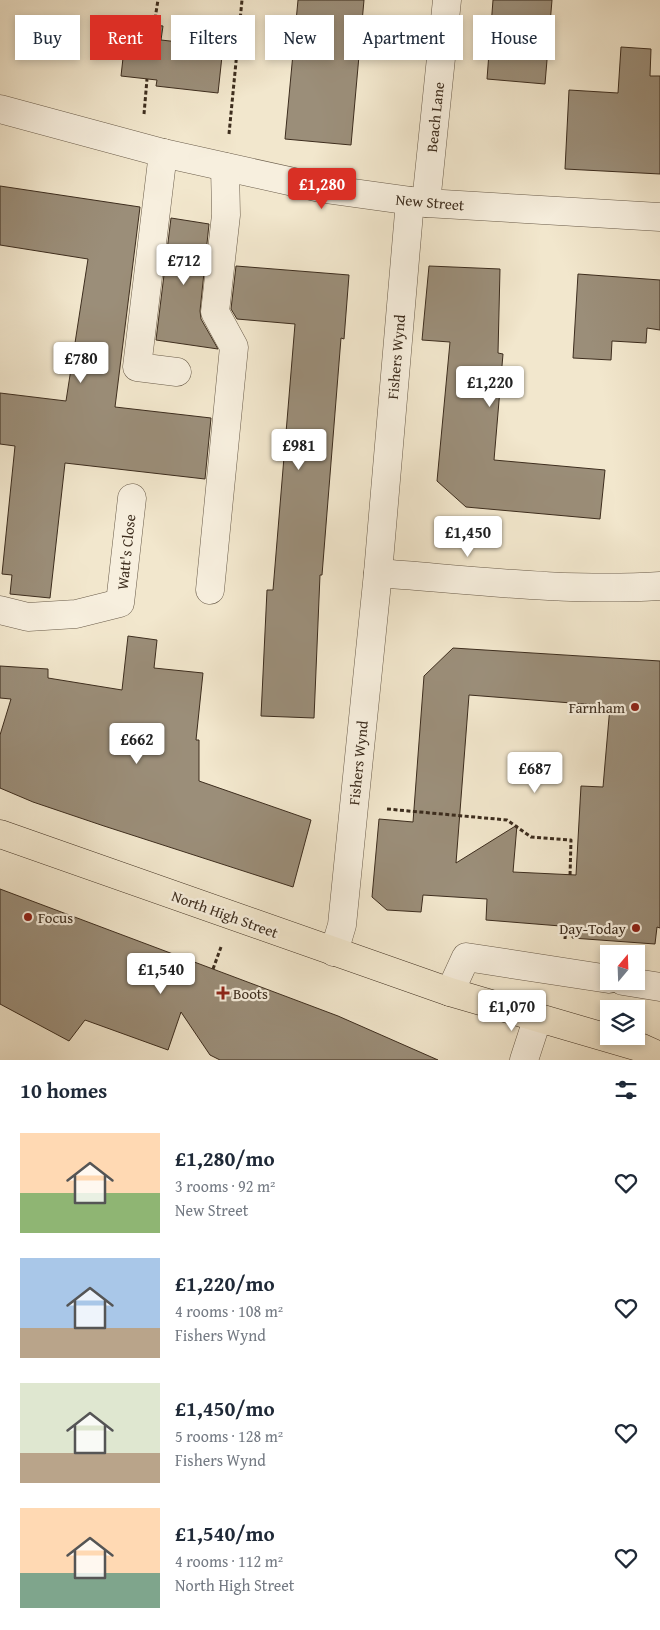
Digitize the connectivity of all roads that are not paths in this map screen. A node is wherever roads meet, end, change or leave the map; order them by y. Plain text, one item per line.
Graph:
1 (447, 0) edge
2 (0, 109) edge
3 (164, 154) junction
4 (225, 167) junction
5 (418, 202) junction
6 (660, 217) edge
7 (177, 372) dead end
8 (132, 498) dead end
9 (378, 573) junction
10 (660, 586) edge
11 (210, 590) dead end
12 (0, 610) edge
13 (0, 834) edge
14 (334, 952) junction
15 (600, 978) edge
16 (645, 985) edge
17 (660, 987) edge
18 (450, 992) junction
19 (538, 1018) junction
20 (660, 1056) edge
21 (524, 1060) edge

1 - 5 street, Beach Lane
2 - 3 street, New Street
3 - 4 street, New Street
3 - 7 street
4 - 5 street, New Street
4 - 11 street
5 - 6 street, New Street
5 - 9 street, Fishers Wynd
8 - 12 street, Watt's Close
9 - 10 street
9 - 14 street, Fishers Wynd
13 - 14 main road, North High Street
14 - 18 main road, North High Street
15 - 18 street
16 - 17 street
18 - 19 main road, North High Street
19 - 20 main road, North High Street
19 - 21 street

